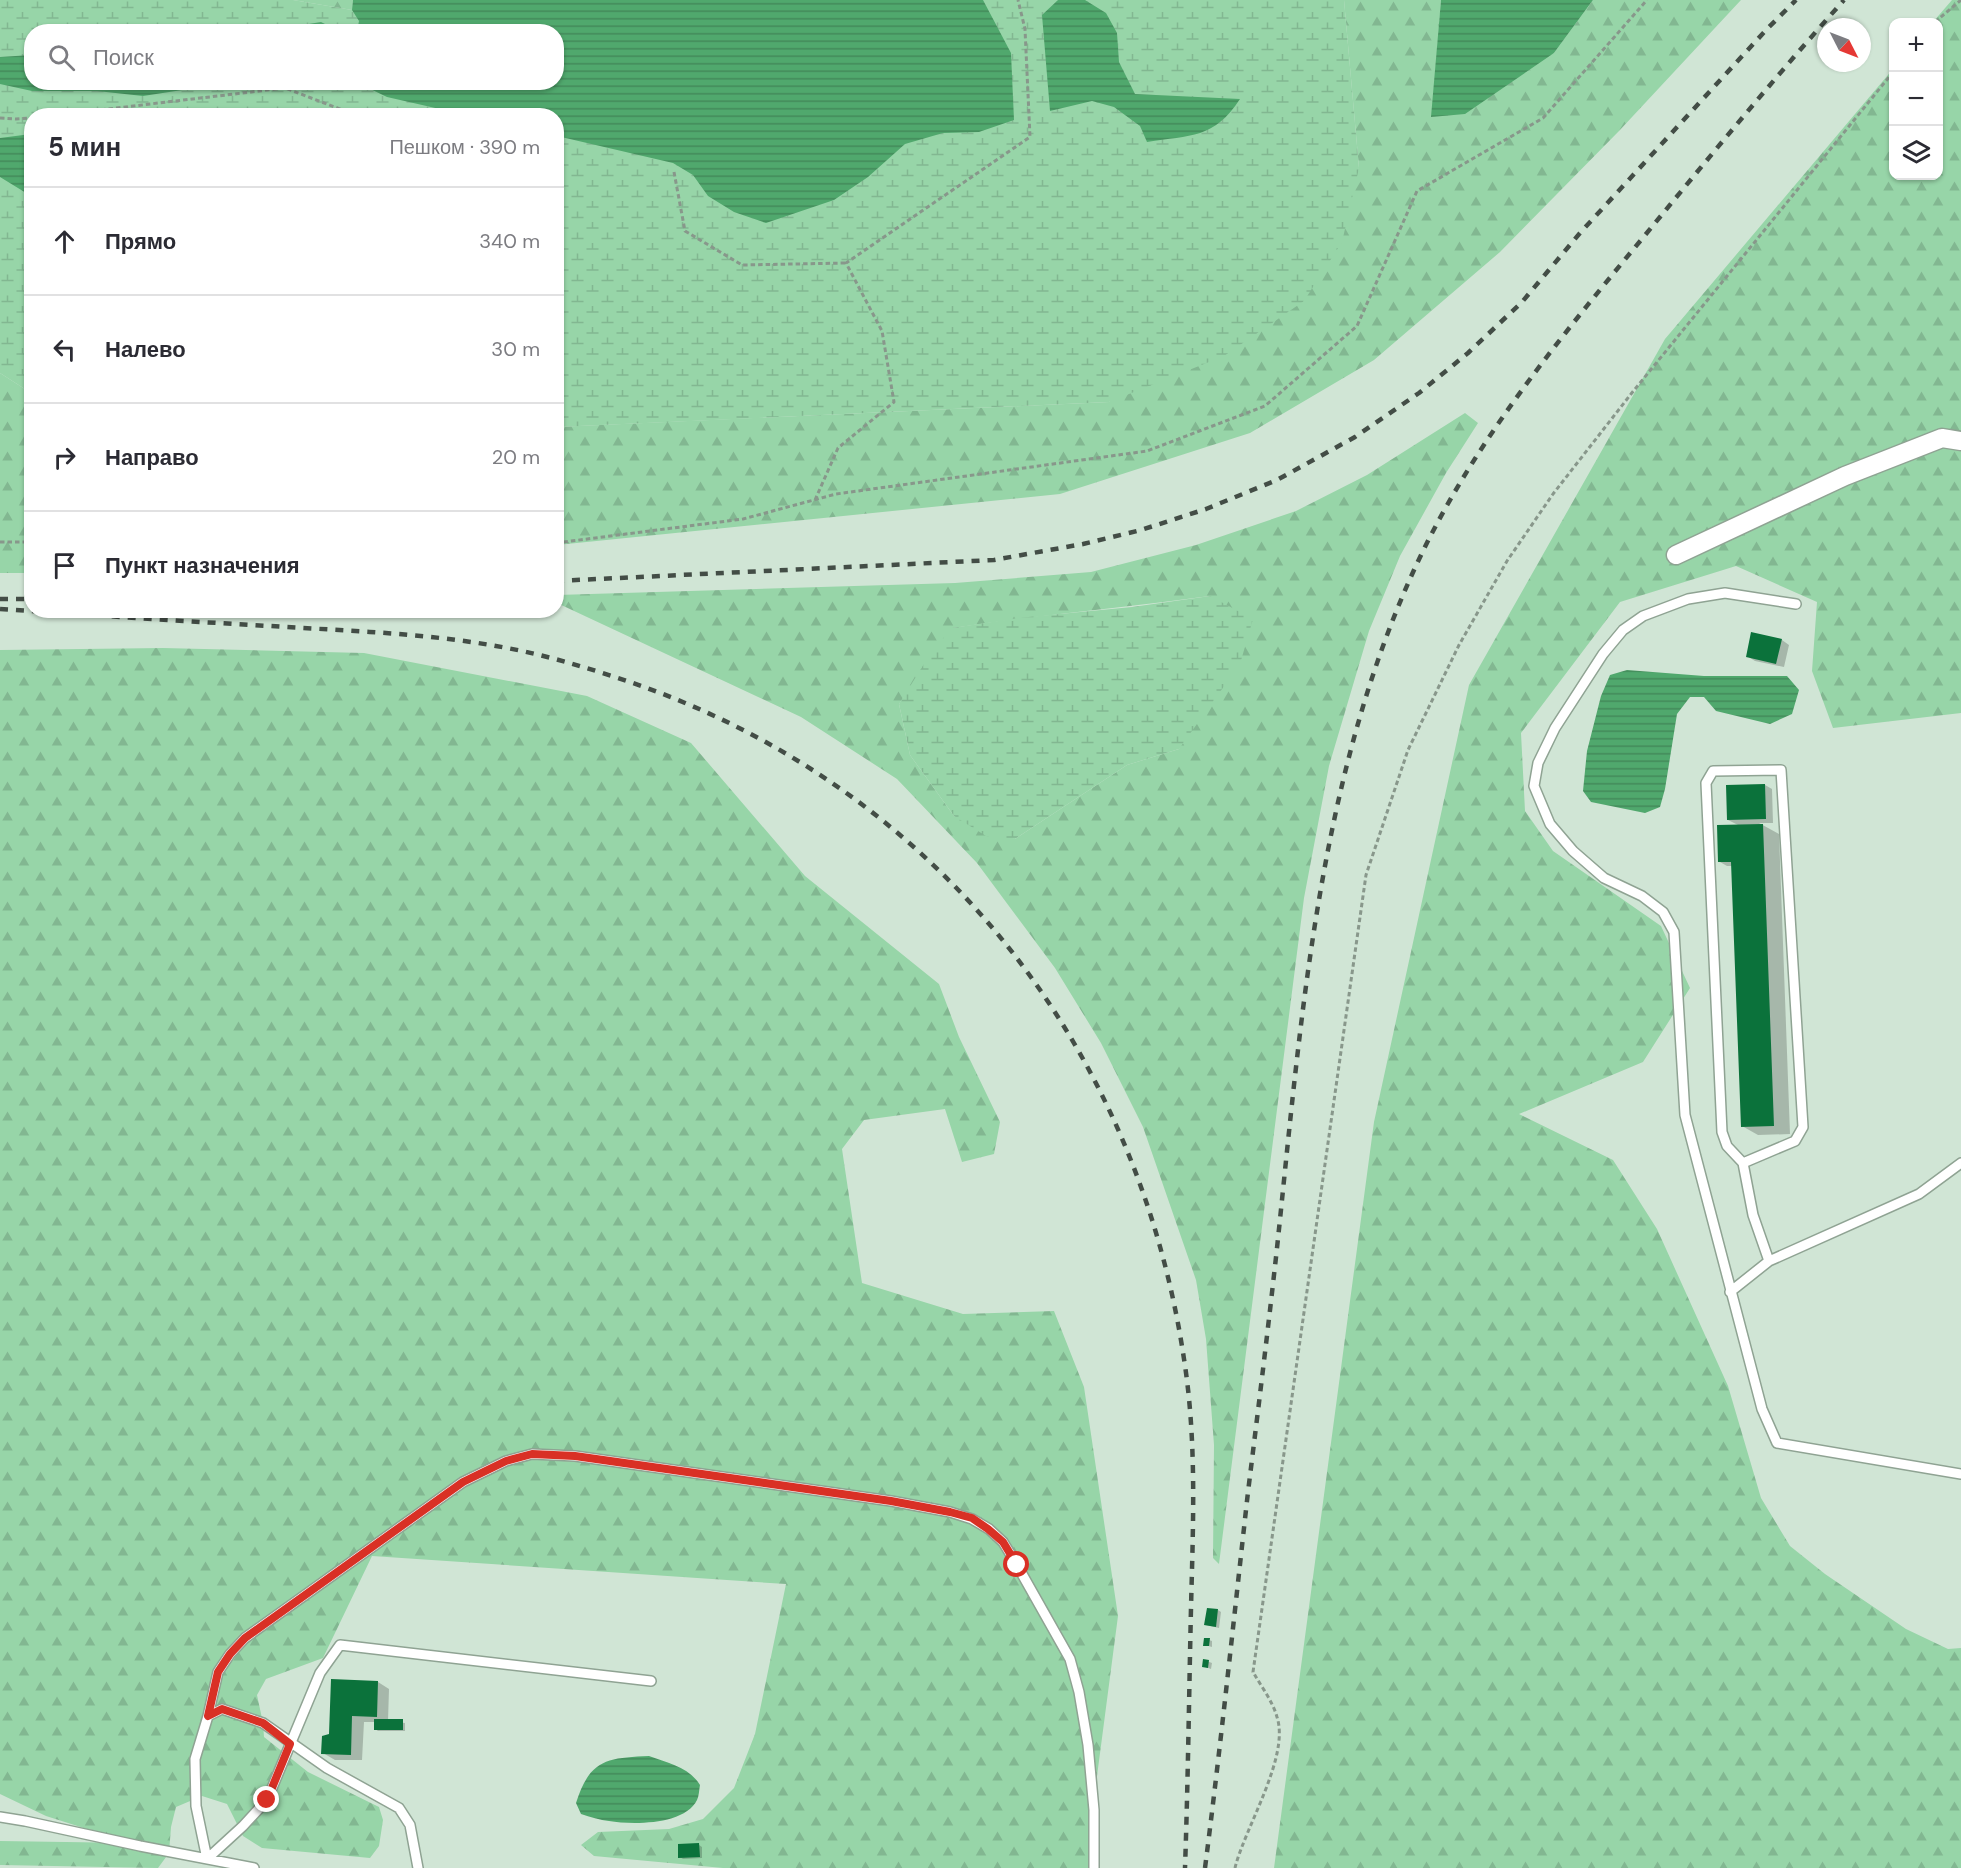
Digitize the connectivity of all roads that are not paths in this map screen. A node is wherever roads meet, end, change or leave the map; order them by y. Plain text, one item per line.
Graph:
1 (1961, 441) edge
2 (1676, 555) dead end
3 (1796, 604) dead end
4 (1743, 1163) junction
5 (1961, 1163) edge
6 (1768, 1261) junction
7 (1730, 1292) junction
8 (1961, 1474) edge
9 (651, 1681) dead end
10 (208, 1716) junction
11 (290, 1744) junction
12 (0, 1818) edge
13 (207, 1859) junction
14 (255, 1868) edge
15 (418, 1868) edge
16 (1094, 1868) edge

1 - 2 street
3 - 7 lane
4 - 4 lane
4 - 6 lane
5 - 6 lane
6 - 7 lane
7 - 8 lane
9 - 11 lane
10 - 11 lane
10 - 13 lane
10 - 16 lane
11 - 13 lane
11 - 15 lane
12 - 13 lane
13 - 14 lane

